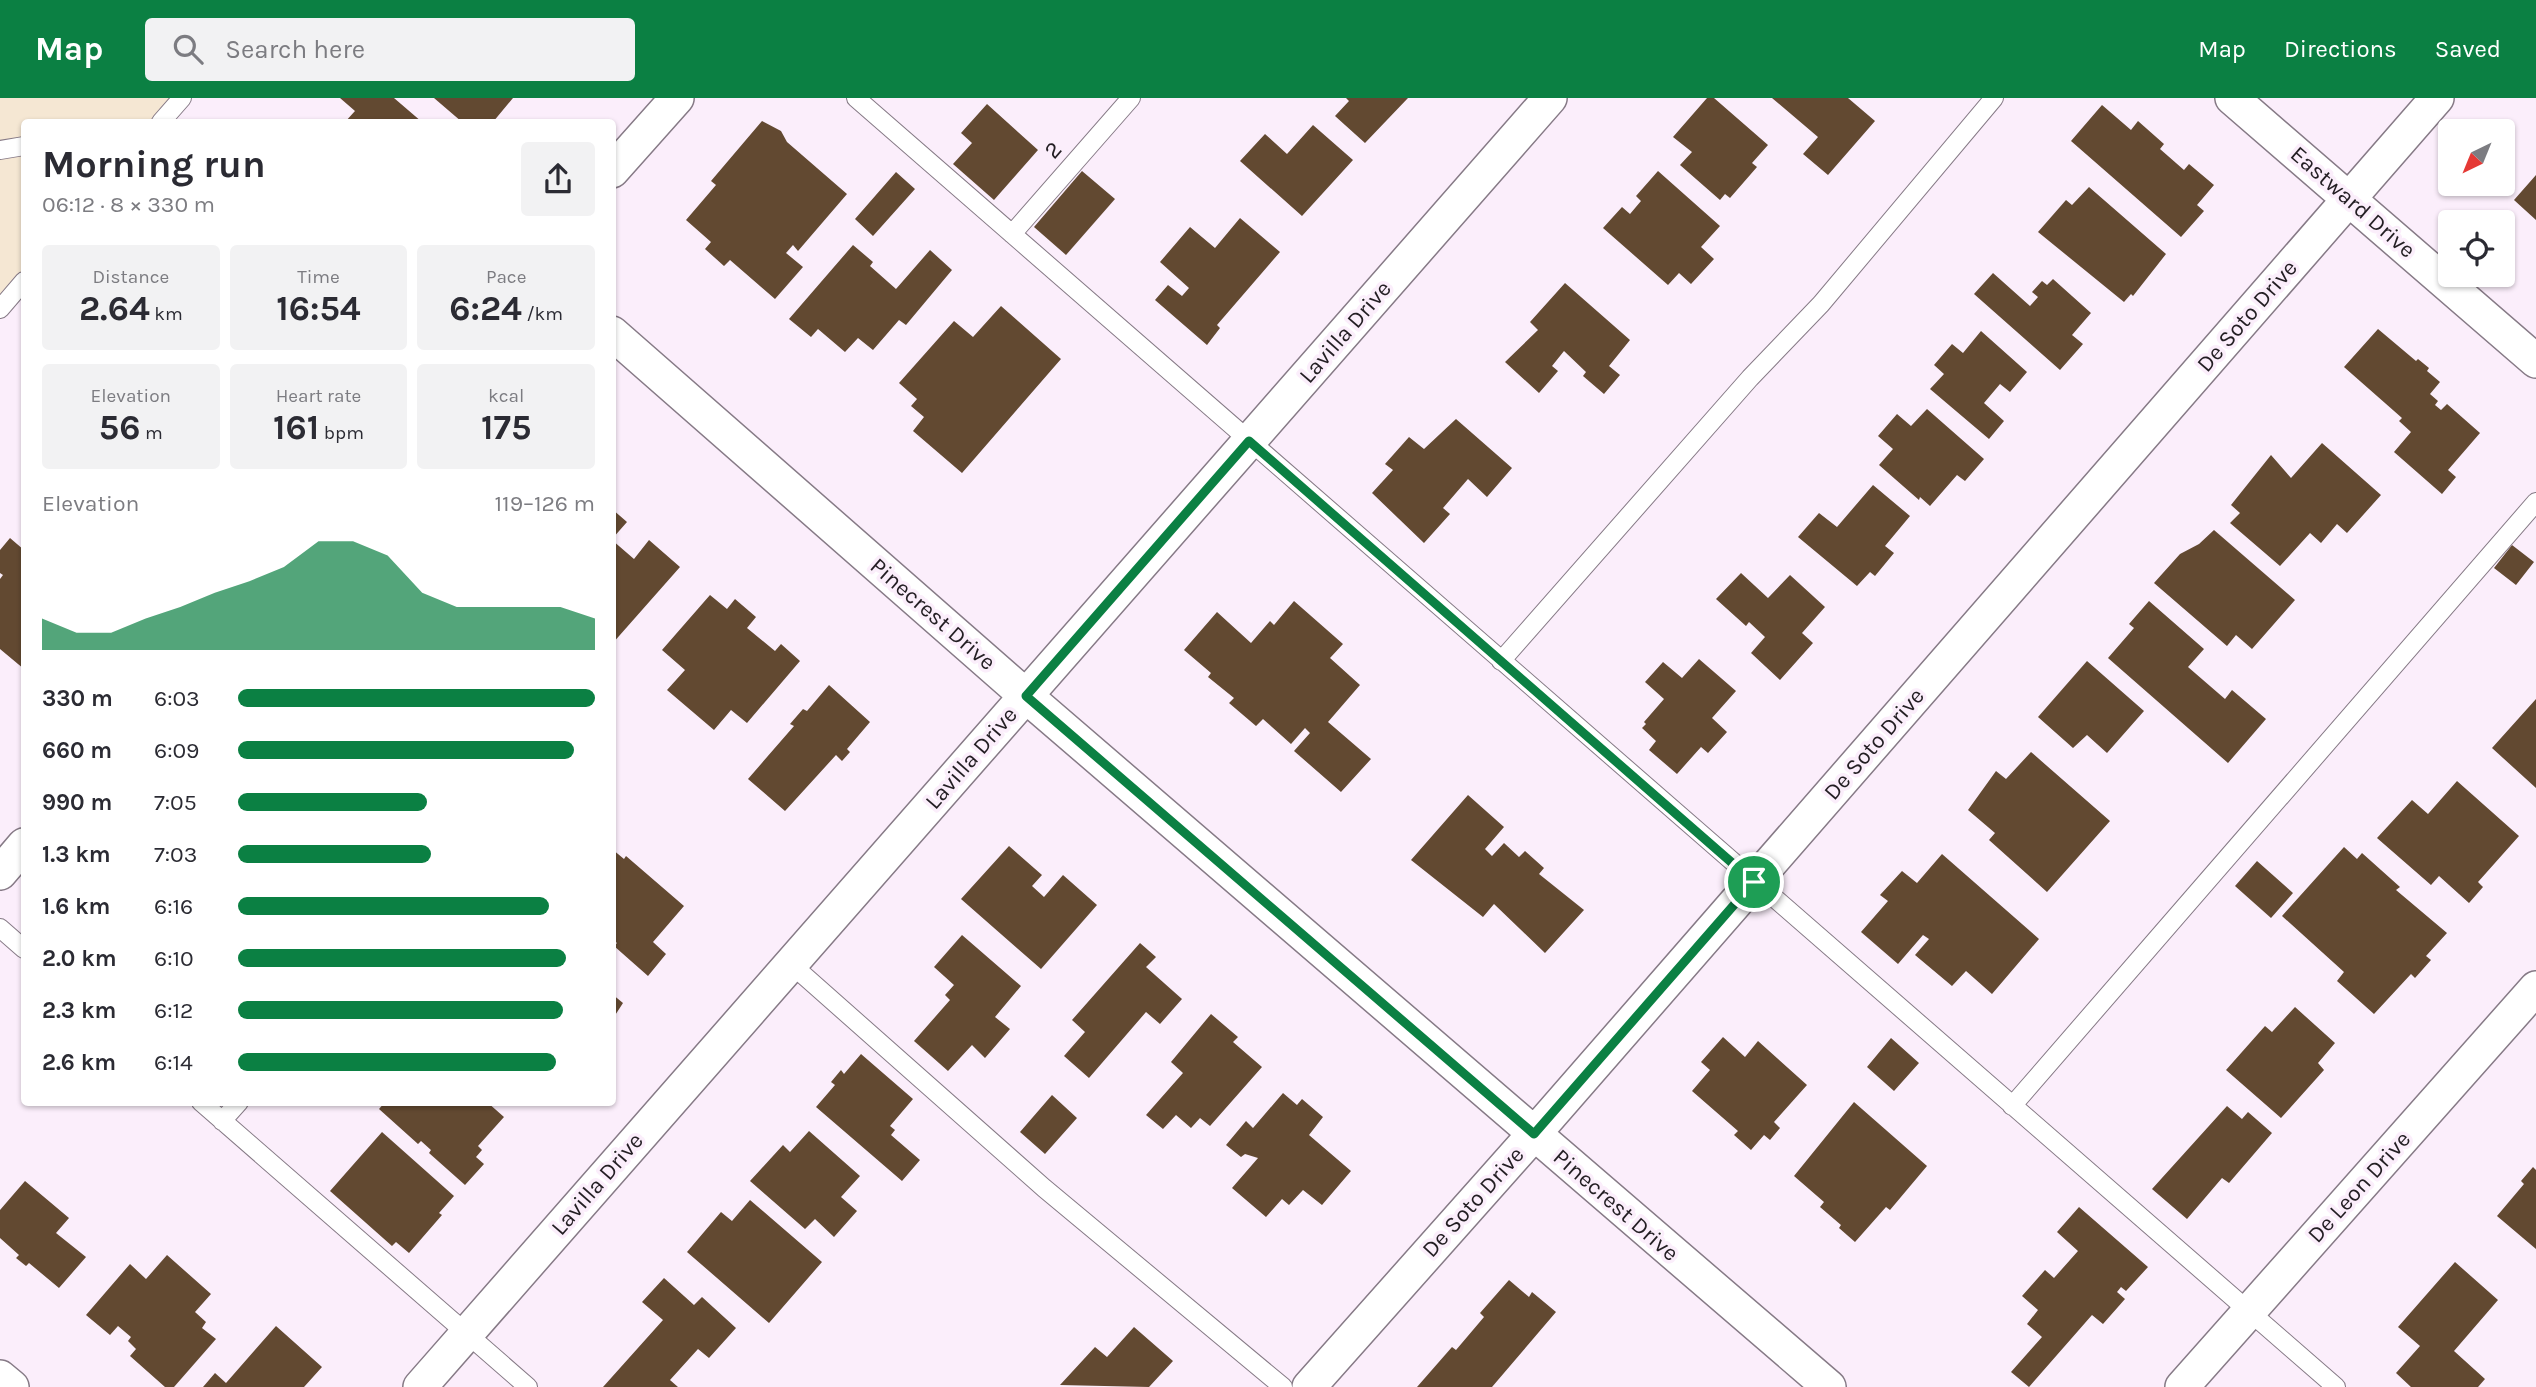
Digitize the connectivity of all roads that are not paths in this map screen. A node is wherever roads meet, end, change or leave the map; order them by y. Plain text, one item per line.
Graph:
1 (182, 98) edge
2 (677, 98) edge
3 (856, 98) edge
4 (1131, 98) edge
5 (1550, 98) edge
6 (1994, 98) edge
7 (2232, 98) edge
8 (2437, 98) edge
9 (164, 119) edge
10 (21, 146) edge
11 (0, 150) edge
12 (616, 167) edge
13 (2349, 198) junction
14 (1012, 234) junction
15 (21, 284) edge
16 (0, 309) edge
17 (616, 337) edge
18 (2536, 361) edge
19 (1249, 441) junction
20 (2536, 502) edge
21 (1501, 661) junction
22 (1026, 696) junction
23 (21, 848) edge
24 (0, 873) edge
25 (1754, 882) junction
26 (0, 928) edge
27 (21, 946) edge
28 (791, 964) junction
29 (2536, 988) edge
30 (205, 1106) edge
31 (235, 1106) edge
32 (2012, 1106) junction
33 (222, 1121) junction
34 (1534, 1134) junction
35 (2249, 1312) junction
36 (466, 1334) junction
37 (0, 1377) edge
38 (12, 1387) edge
39 (420, 1387) edge
40 (528, 1387) edge
41 (1283, 1387) edge
42 (1309, 1387) edge
43 (1829, 1387) edge
44 (2182, 1387) edge
45 (2336, 1387) edge

1 - 9 lane
2 - 12 street
3 - 14 lane
4 - 14 lane, 2
5 - 19 street, Lavilla Drive
6 - 21 lane
7 - 13 street, Eastward Drive
8 - 13 street, De Soto Drive
10 - 11 lane
13 - 18 street, Eastward Drive
13 - 25 street, De Soto Drive
14 - 19 lane
15 - 16 lane
17 - 22 street, Pinecrest Drive
19 - 21 lane
19 - 22 street, Lavilla Drive
20 - 32 lane
21 - 25 lane
22 - 28 street, Lavilla Drive
22 - 34 street, Pinecrest Drive
23 - 24 street
25 - 32 lane
25 - 34 street, De Soto Drive
26 - 27 lane
28 - 36 street, Lavilla Drive
28 - 41 lane
29 - 35 street, De Leon Drive
30 - 33 lane
31 - 33 lane
32 - 35 lane
33 - 36 lane
34 - 42 street, De Soto Drive
34 - 43 street, Pinecrest Drive
35 - 44 street, De Leon Drive
35 - 45 lane
36 - 39 street, Lavilla Drive
36 - 40 lane
37 - 38 street

